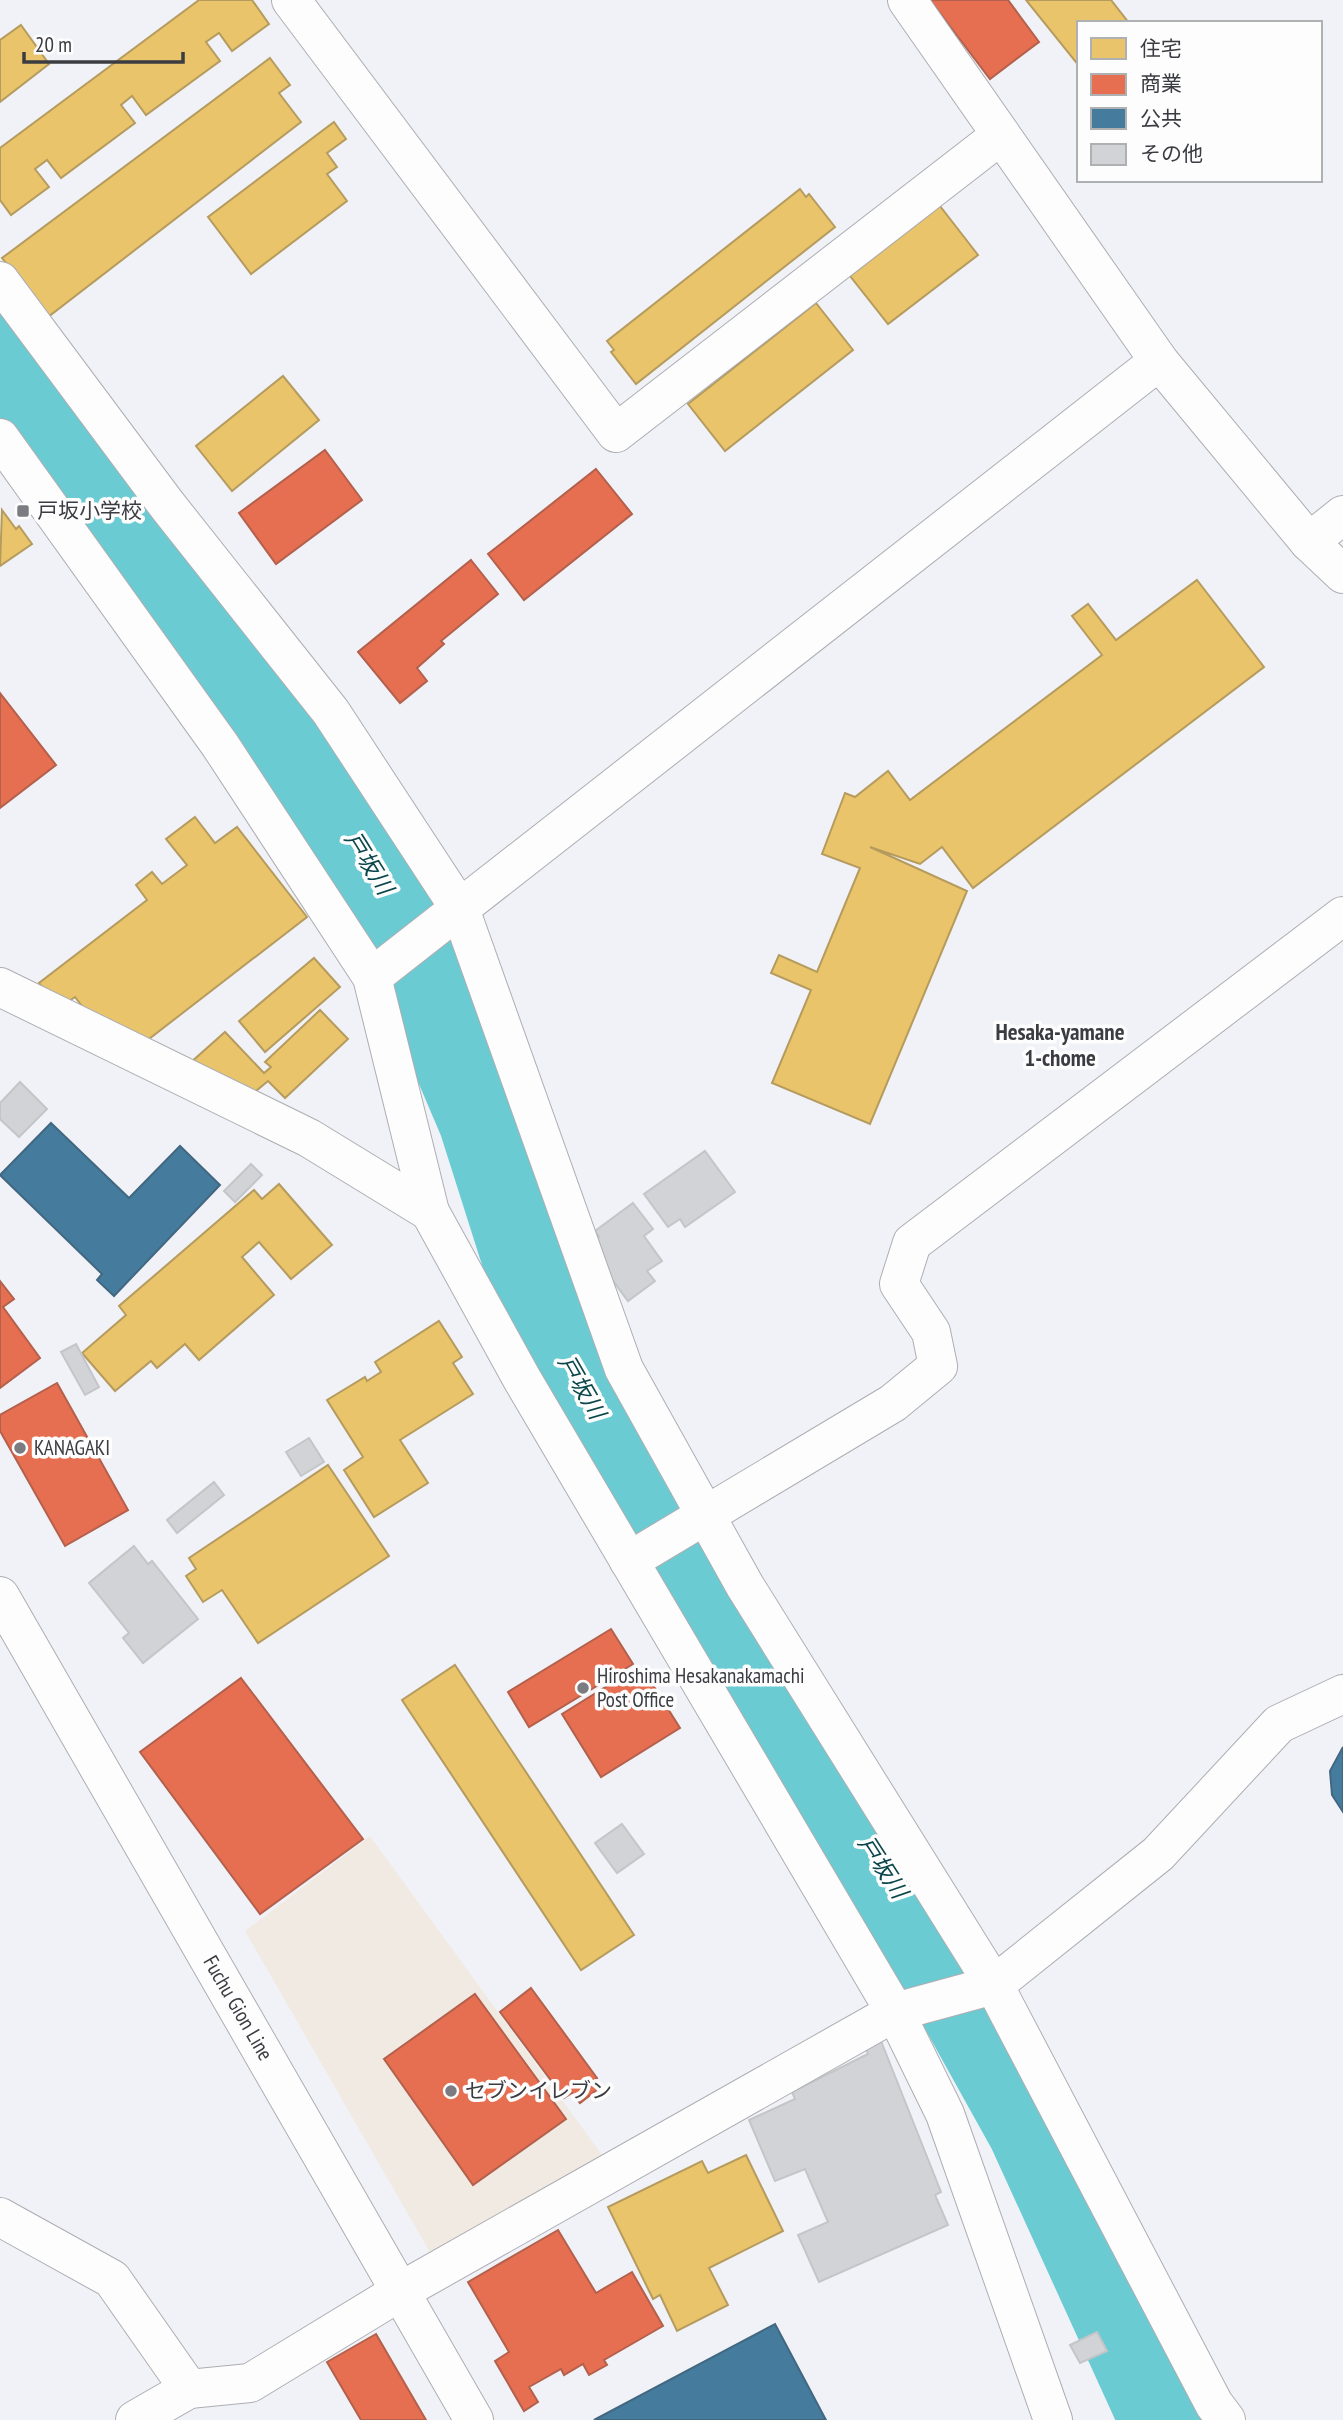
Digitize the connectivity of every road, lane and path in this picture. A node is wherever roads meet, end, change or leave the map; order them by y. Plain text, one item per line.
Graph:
1 (291, 0) edge
2 (907, 0) edge
3 (1001, 135) junction
4 (0, 281) edge
5 (1159, 361) junction
6 (0, 438) edge
7 (1343, 515) edge
8 (1309, 542) junction
9 (1343, 574) edge
10 (1343, 916) edge
11 (450, 917) junction
12 (384, 968) junction
13 (0, 986) edge
14 (430, 1212) junction
15 (697, 1521) junction
16 (638, 1556) junction
17 (0, 1596) edge
18 (11, 1638) edge
19 (1343, 1694) edge
20 (984, 1988) junction
21 (912, 2007) junction
22 (0, 2217) edge
23 (401, 2291) junction
24 (190, 2389) junction
25 (135, 2420) edge
26 (474, 2420) edge
27 (1053, 2420) edge
28 (1226, 2420) edge

1 - 3 street
2 - 3 street
3 - 5 street
4 - 11 street
5 - 8 street
5 - 11 street
6 - 12 street
7 - 8 street
8 - 9 street
10 - 15 street
11 - 12 street
11 - 15 street
12 - 14 street
13 - 14 street
14 - 16 street
15 - 16 street
15 - 20 street
16 - 21 street
17 - 18 street, Fuchu Gion Line
18 - 23 street, Fuchu Gion Line
19 - 20 street
20 - 21 street
20 - 28 street
21 - 23 street
21 - 27 street
22 - 24 street
23 - 24 street
23 - 26 street, Fuchu Gion Line
24 - 25 street

